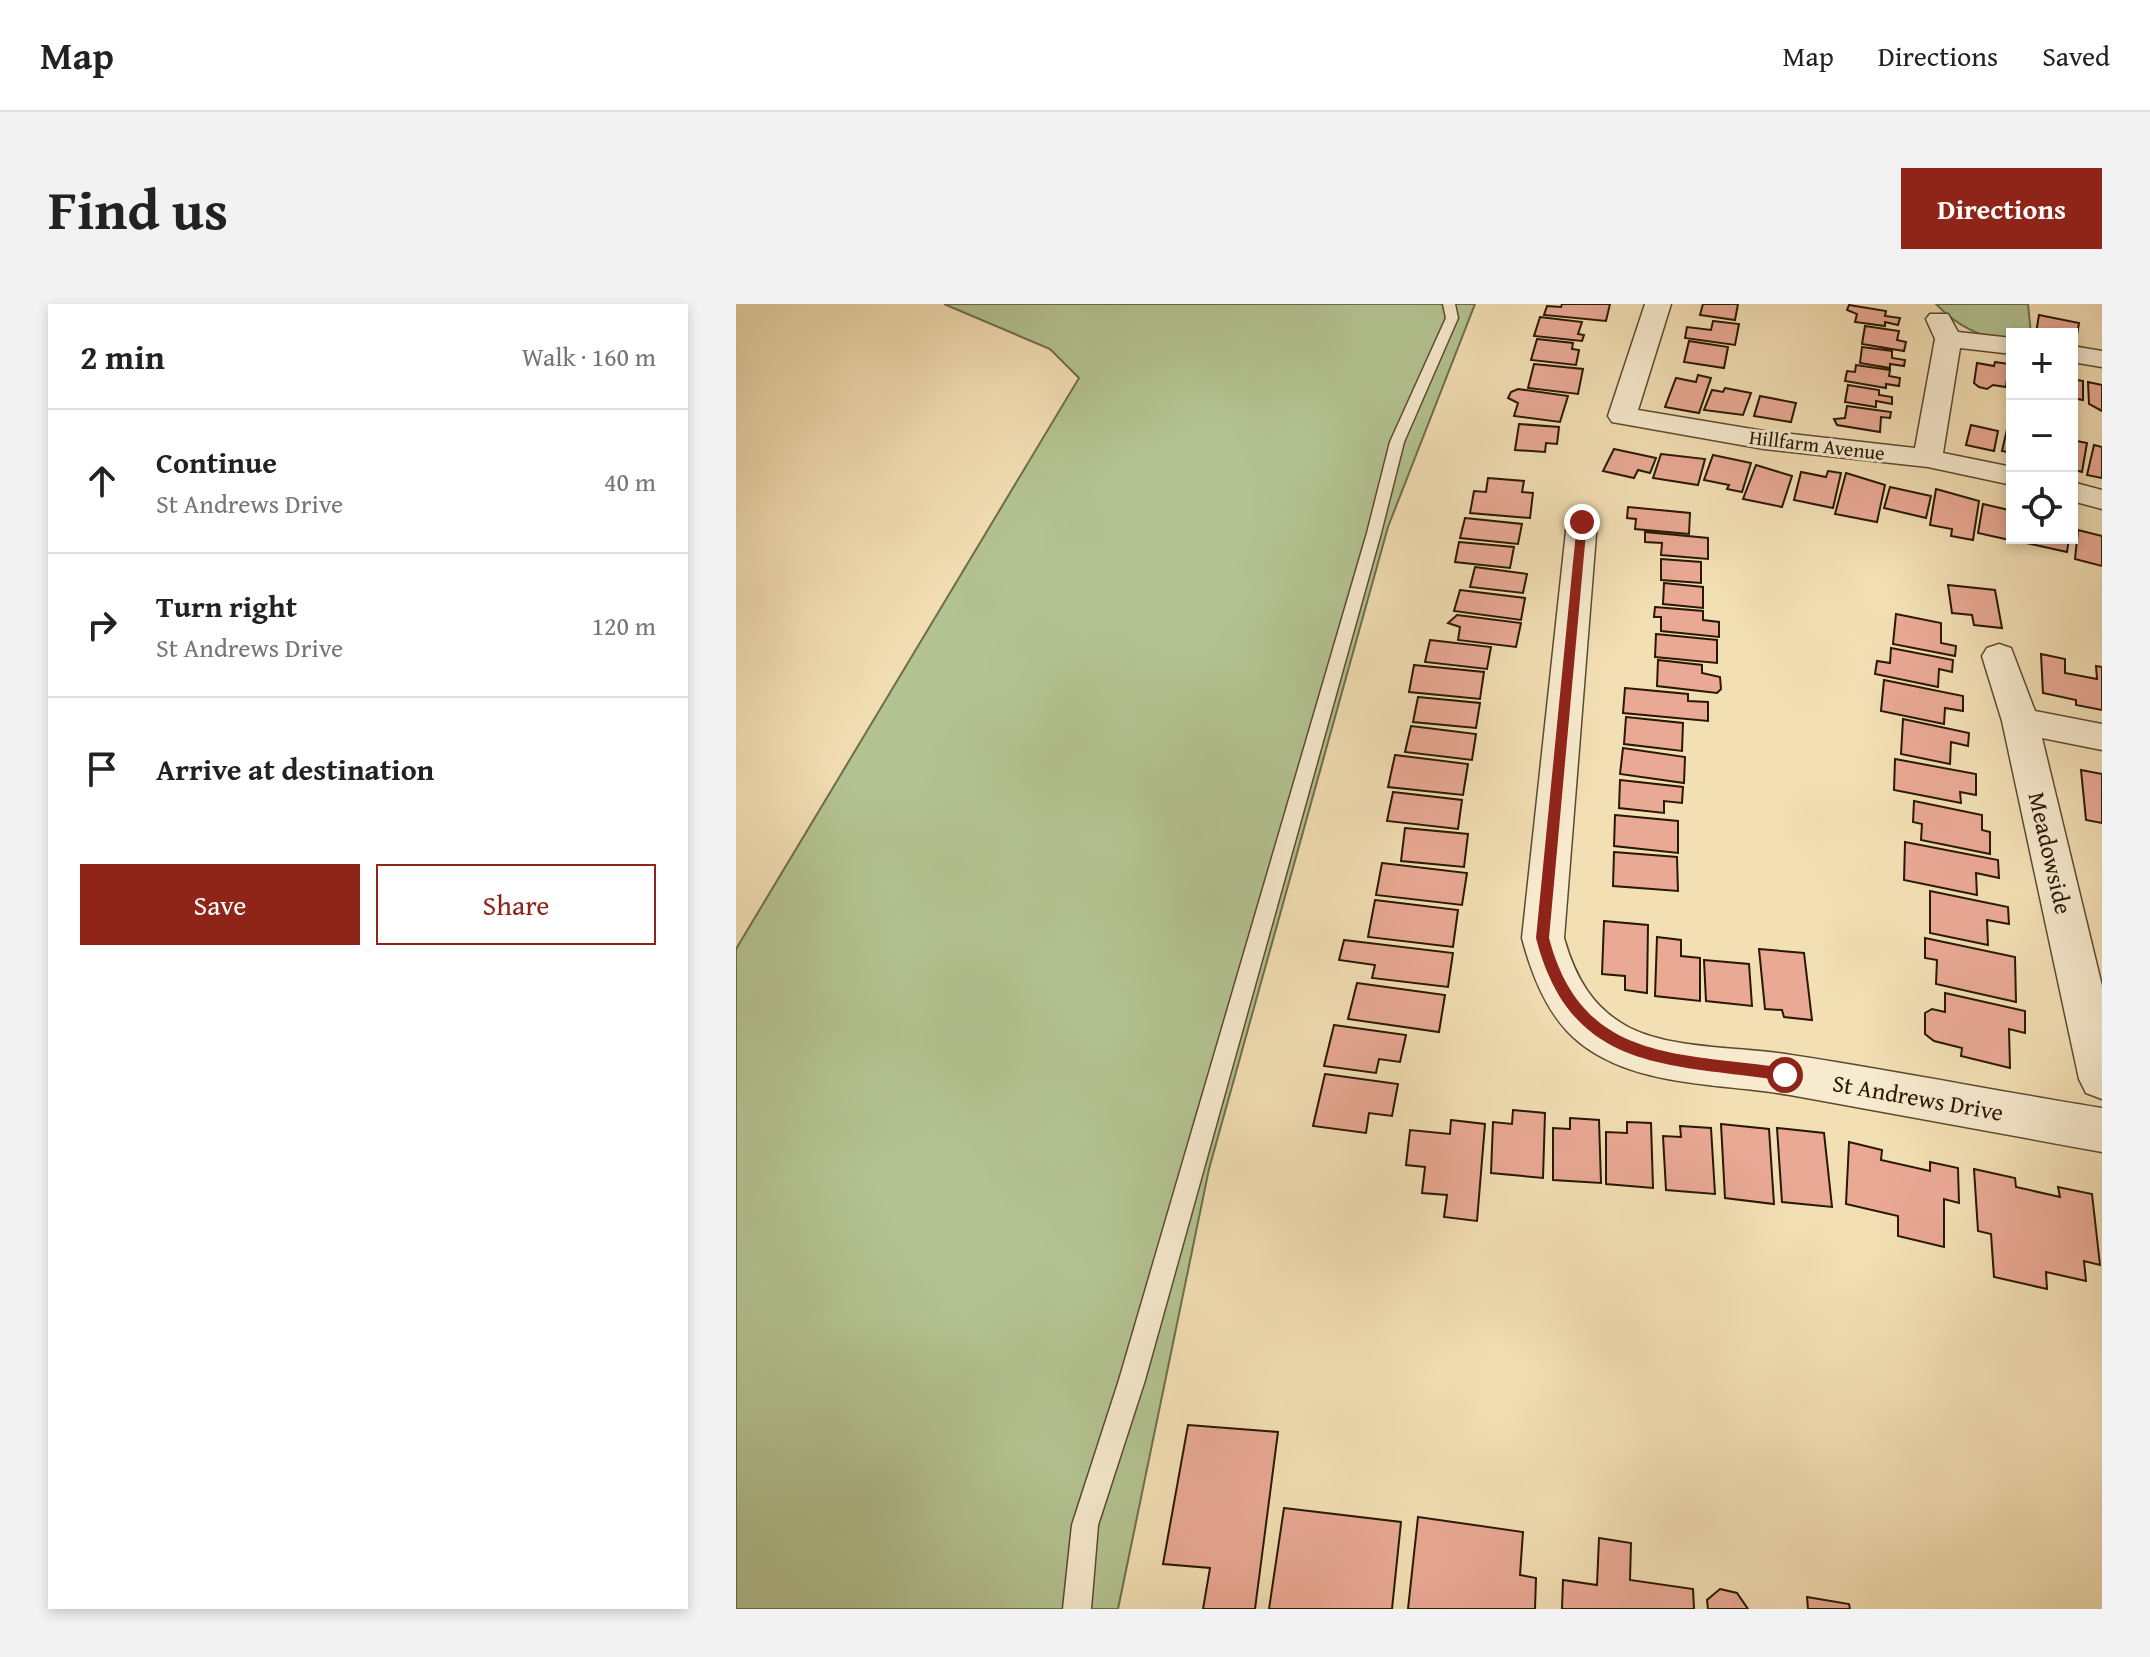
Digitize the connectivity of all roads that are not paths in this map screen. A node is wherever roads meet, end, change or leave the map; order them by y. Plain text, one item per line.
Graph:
1 (1449, 304) edge
2 (1658, 304) edge
3 (2006, 344) edge
4 (2078, 355) edge
5 (2102, 359) edge
6 (1928, 458) junction
7 (2006, 475) edge
8 (2078, 493) edge
9 (2102, 500) edge
10 (1582, 522) dead end
11 (1999, 656) dead end
12 (2020, 721) junction
13 (2102, 737) edge
14 (2102, 1079) edge
15 (2102, 1130) edge
16 (1077, 1609) edge

1 - 16 lane
2 - 6 street, Hillfarm Avenue
3 - 6 street
4 - 5 street
6 - 7 street, Hillfarm Avenue
8 - 9 street
10 - 15 street, St Andrews Drive
11 - 12 street, Meadowside
12 - 13 street
12 - 14 street, Meadowside

